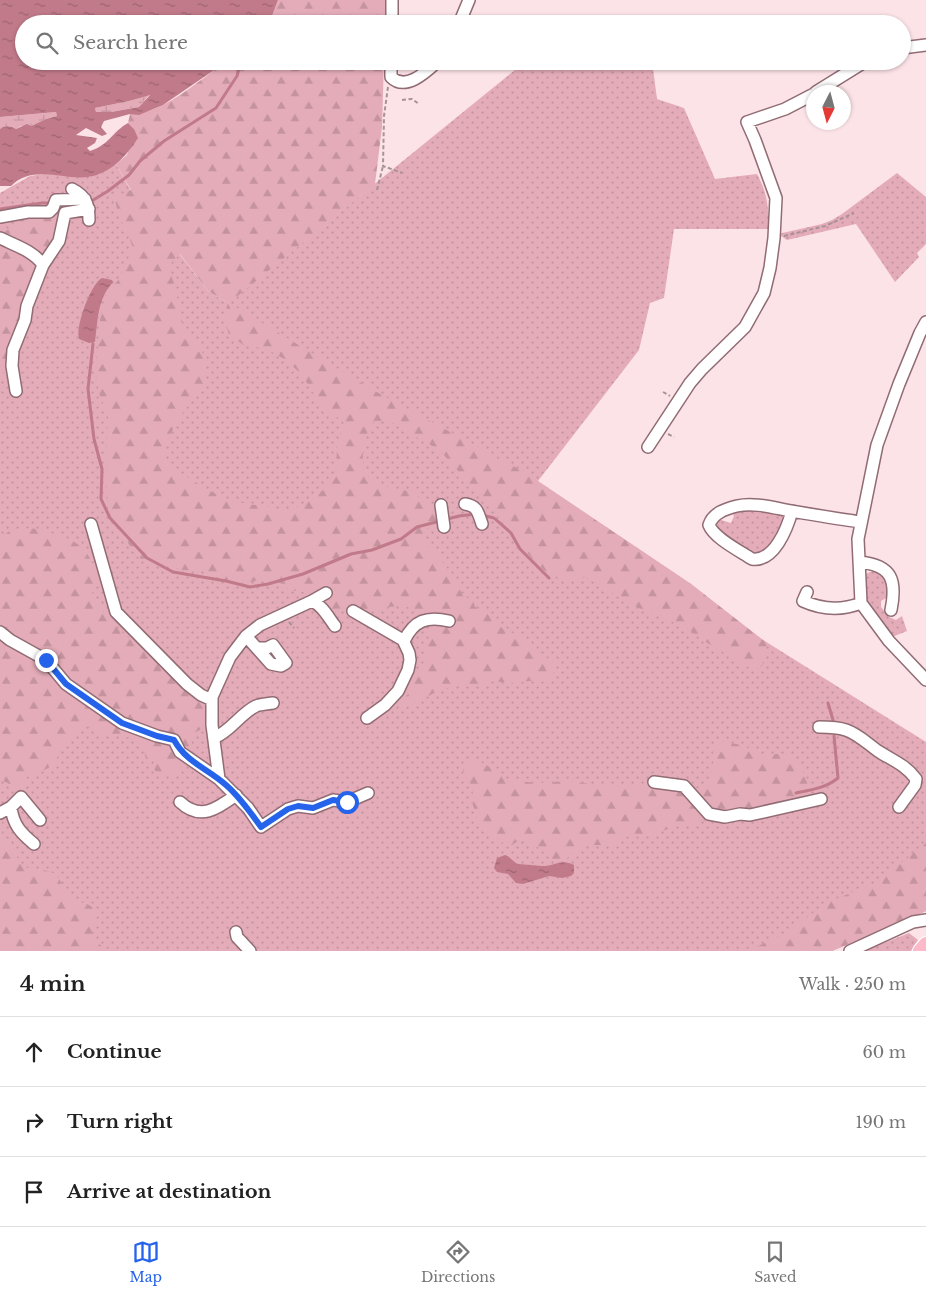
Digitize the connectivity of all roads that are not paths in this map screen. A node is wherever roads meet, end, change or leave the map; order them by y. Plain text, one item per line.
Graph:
1 (392, 0) edge
2 (469, 0) edge
3 (392, 15) edge
4 (463, 15) edge
5 (926, 45) edge
6 (911, 47) edge
7 (390, 70) edge
8 (428, 70) edge
9 (852, 70) edge
10 (828, 85) edge
11 (806, 98) edge
12 (72, 189) dead end
13 (87, 206) junction
14 (0, 217) edge
15 (0, 238) edge
16 (43, 265) junction
17 (926, 322) edge
18 (16, 391) dead end
19 (648, 447) dead end
20 (465, 504) dead end
21 (792, 511) junction
22 (480, 517) dead end
23 (861, 522) junction
24 (91, 524) dead end
25 (859, 562) junction
26 (807, 592) dead end
27 (326, 593) dead end
28 (312, 601) junction
29 (861, 603) junction
30 (891, 610) dead end
31 (352, 611) dead end
32 (449, 622) dead end
33 (334, 626) dead end
34 (0, 632) edge
35 (246, 636) junction
36 (404, 641) junction
37 (257, 648) dead end
38 (926, 680) edge
39 (212, 700) junction
40 (273, 703) dead end
41 (367, 718) dead end
42 (819, 727) dead end
43 (214, 738) junction
44 (219, 779) junction
45 (654, 782) dead end
46 (368, 793) dead end
47 (236, 795) junction
48 (821, 799) dead end
49 (180, 802) dead end
50 (12, 807) junction
51 (899, 807) dead end
52 (0, 813) edge
53 (40, 820) dead end
54 (34, 844) dead end
55 (926, 920) edge
56 (236, 932) dead end
57 (926, 944) edge
58 (250, 951) edge
59 (850, 951) edge
60 (920, 951) edge

1 - 3 street
2 - 4 street
5 - 6 street
7 - 8 street
9 - 10 street
11 - 19 street
12 - 13 street
13 - 14 street
13 - 16 street
15 - 16 street
16 - 18 street
17 - 23 street
20 - 22 street
21 - 21 street
21 - 23 street
23 - 25 street
24 - 39 street
25 - 29 street
25 - 30 street
26 - 29 street
27 - 28 street
28 - 33 street
28 - 35 street
29 - 38 street
31 - 36 street
32 - 36 street
34 - 44 street
35 - 37 street
35 - 39 street
36 - 41 street
39 - 43 street
40 - 43 street
42 - 51 street
43 - 44 street
44 - 47 street
45 - 48 street
46 - 47 street
47 - 49 street
50 - 52 street
50 - 53 street
50 - 54 street
55 - 59 street
56 - 58 street
57 - 60 main road

